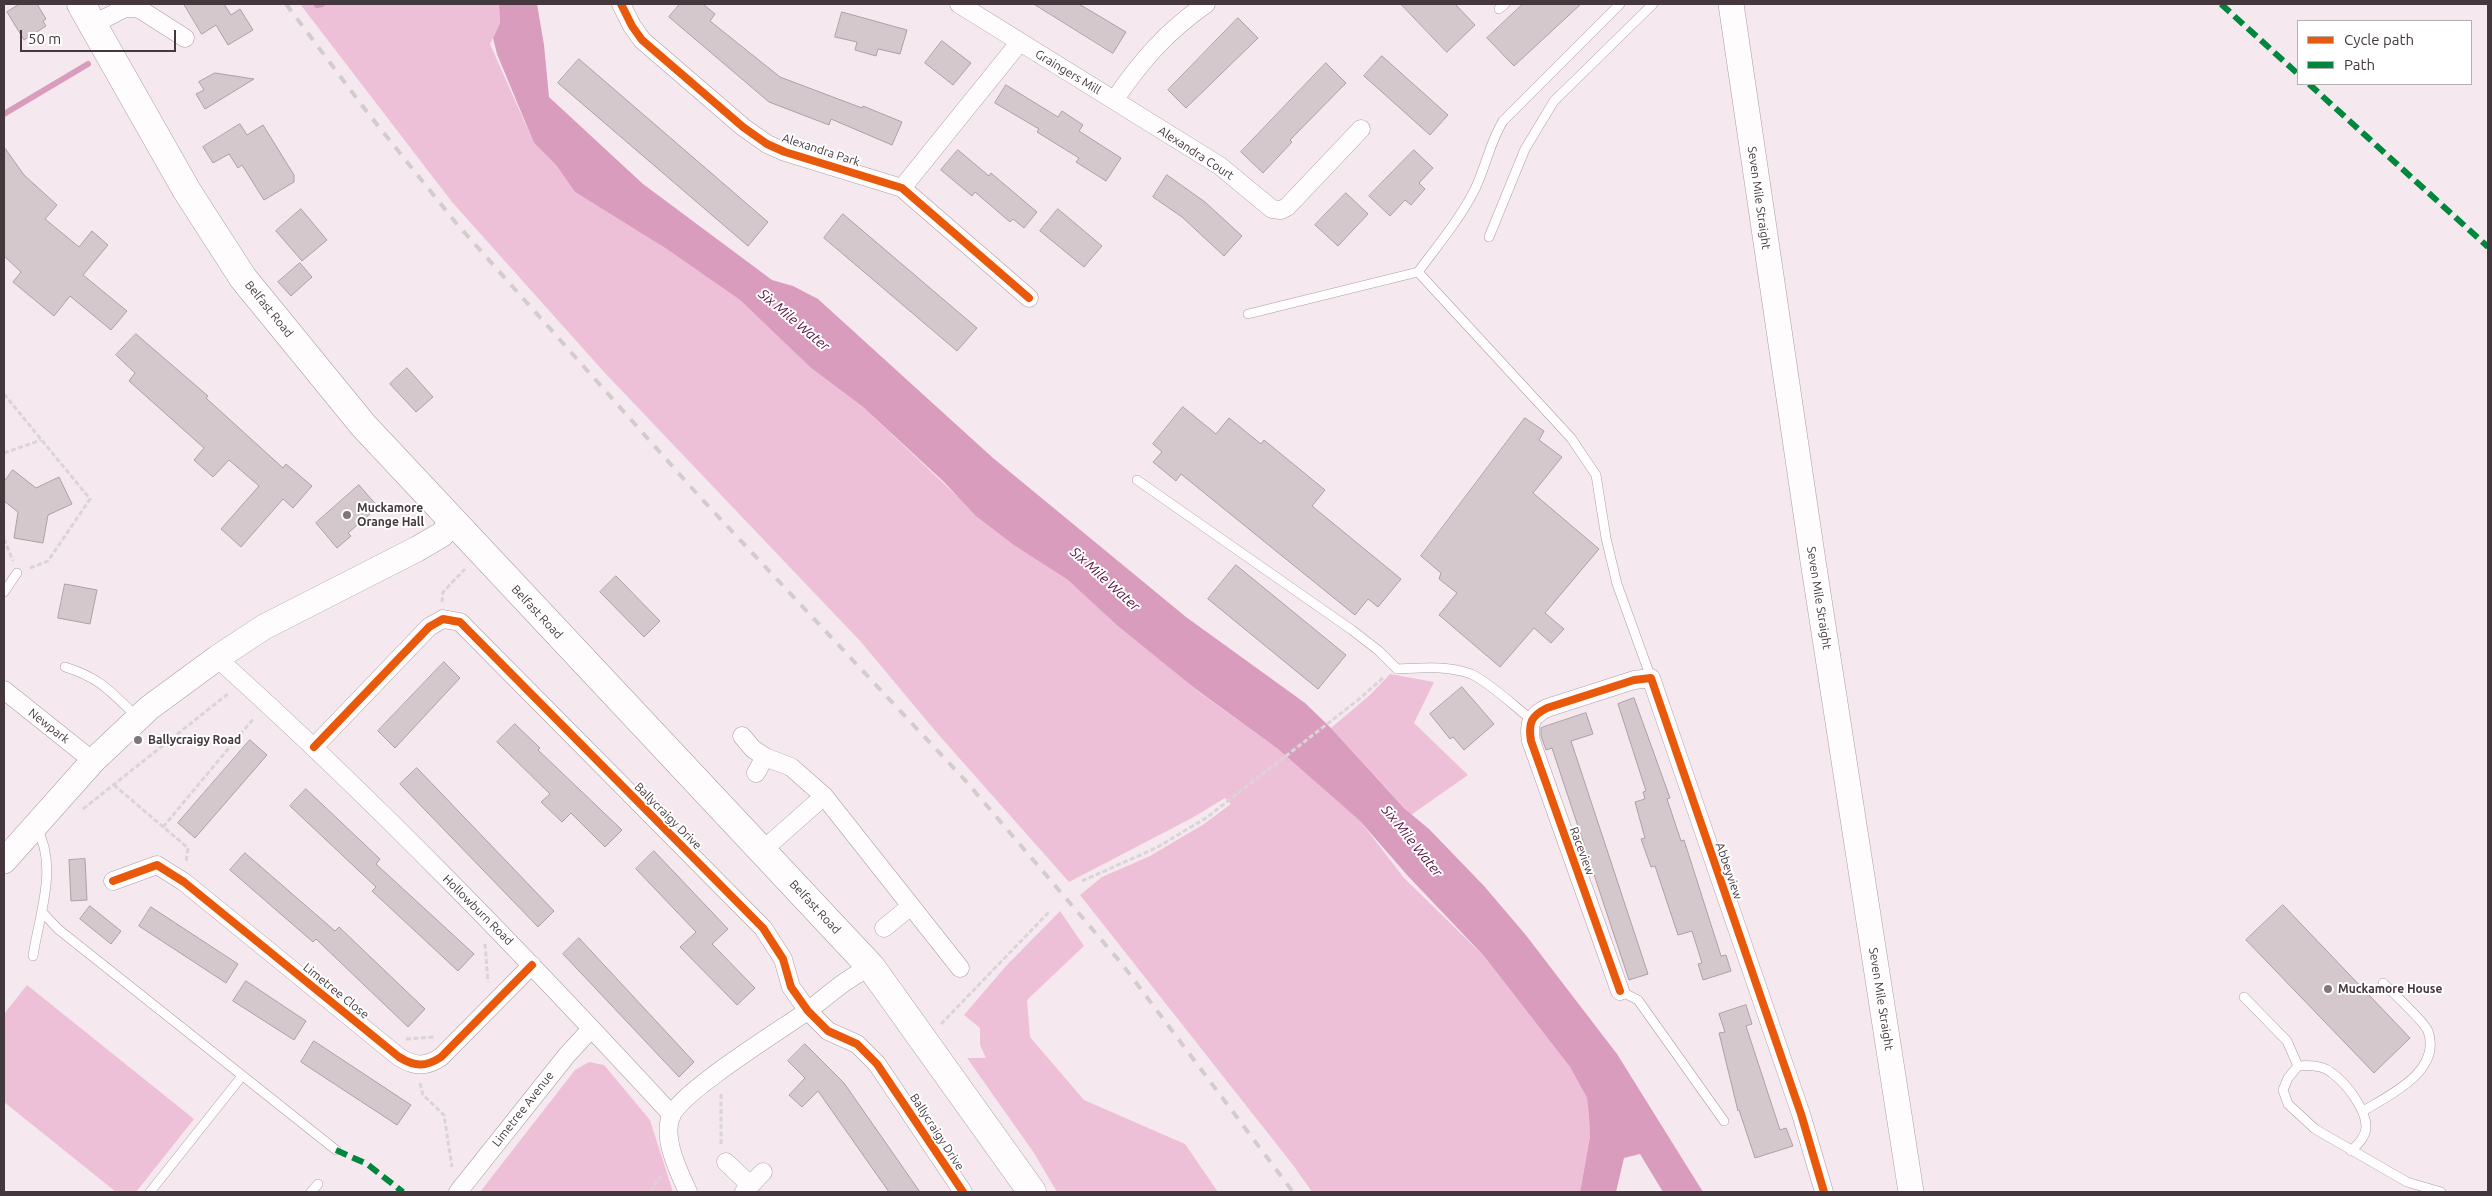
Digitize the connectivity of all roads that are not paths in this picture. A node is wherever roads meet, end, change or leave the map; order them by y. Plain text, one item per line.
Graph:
1 (621, 4) edge
2 (959, 4) edge
3 (1206, 4) edge
4 (1620, 4) edge
5 (1653, 4) edge
6 (1731, 4) edge
7 (87, 14) edge
8 (185, 38) dead end
9 (1019, 43) junction
10 (1115, 99) junction
11 (1361, 129) dead end
12 (902, 188) junction
13 (1490, 237) dead end
14 (1418, 272) junction
15 (1029, 298) dead end
16 (1248, 314) dead end
17 (1137, 480) dead end
18 (454, 523) junction
19 (18, 573) road end
20 (4, 592) edge
21 (217, 658) junction
22 (65, 668) dead end
23 (1651, 678) junction
24 (4, 690) edge
25 (138, 718) junction
26 (1531, 719) junction
27 (742, 736) dead end
28 (314, 747) junction
29 (765, 757) junction
30 (93, 761) junction
31 (756, 773) dead end
32 (824, 796) junction
33 (35, 824) junction
34 (763, 850) junction
35 (4, 861) edge
36 (112, 881) dead end
37 (911, 906) junction
38 (43, 913) junction
39 (884, 928) dead end
40 (33, 956) dead end
41 (532, 966) junction
42 (871, 966) junction
43 (960, 968) dead end
44 (2383, 983) dead end
45 (1620, 991) joint
46 (2244, 996) dead end
47 (808, 1011) junction
48 (591, 1029) junction
49 (2298, 1066) junction
50 (242, 1076) junction
51 (2363, 1112) junction
52 (672, 1115) junction
53 (1724, 1121) dead end
54 (336, 1150) dead end
55 (2351, 1151) junction
56 (726, 1162) road end
57 (763, 1172) dead end
58 (318, 1184) dead end
59 (747, 1189) edge
60 (459, 1190) edge
61 (150, 1192) edge
62 (311, 1192) edge
63 (688, 1192) edge
64 (963, 1192) edge
65 (1032, 1192) edge
66 (1824, 1192) edge
67 (1911, 1192) edge
68 (2441, 1192) edge

1 - 12 street, Alexandra Park
2 - 9 street, Graingers Mill
3 - 10 street, Graingers Mill
4 - 14 lane
5 - 13 lane
6 - 67 main road, Seven Mile Straight
7 - 8 street
7 - 18 main road, Belfast Road
9 - 10 street, Graingers Mill
9 - 12 street
10 - 11 street, Alexandra Court
12 - 15 street, Alexandra Park
14 - 16 lane
14 - 23 lane
17 - 26 lane
18 - 21 main road
18 - 34 main road, Belfast Road
19 - 20 lane
21 - 25 main road
21 - 28 street, Hollowburn Road
22 - 25 lane
23 - 26 street
23 - 66 street, Abbeyview
24 - 30 street, Newpark
25 - 30 main road
26 - 45 street, Raceview
27 - 29 street
28 - 41 street, Hollowburn Road
28 - 47 street, Ballycraigy Drive
29 - 31 street
29 - 32 street
30 - 33 main road
32 - 34 street
32 - 37 street
33 - 35 main road
33 - 38 lane
34 - 42 main road, Belfast Road
36 - 41 street, Limetree Close
37 - 39 street
37 - 43 street
38 - 40 lane
38 - 50 lane
41 - 48 street, Hollowburn Road
42 - 47 street
42 - 65 main road, Belfast Road
44 - 51 lane
45 - 53 lane
46 - 49 lane
47 - 52 street
47 - 64 street, Ballycraigy Drive
48 - 52 street, Hollowburn Road
48 - 60 street, Limetree Avenue
49 - 51 lane
49 - 55 lane
50 - 54 lane
50 - 61 lane
51 - 55 lane
52 - 63 street
55 - 68 lane
56 - 59 street
57 - 59 street
58 - 62 lane

